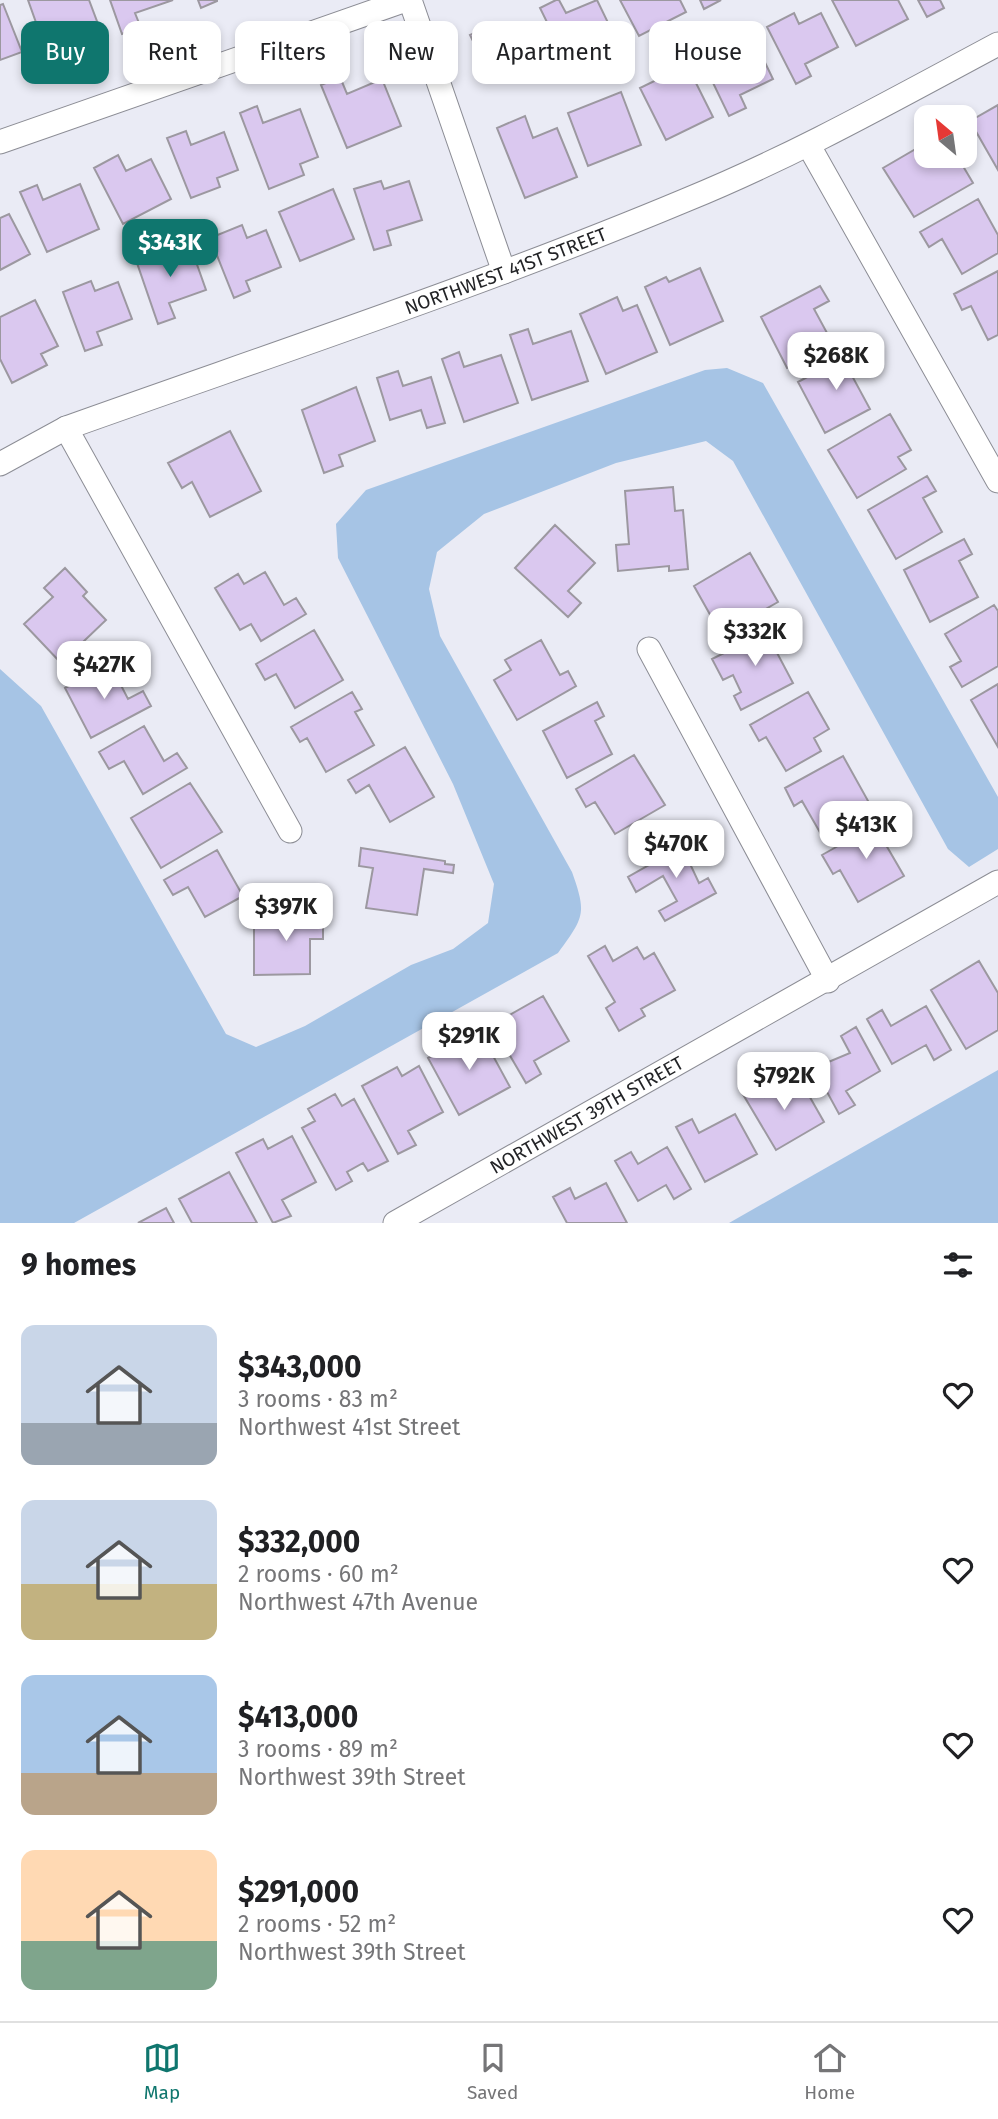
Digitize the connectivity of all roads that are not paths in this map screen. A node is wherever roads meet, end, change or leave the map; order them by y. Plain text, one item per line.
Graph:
1 (408, 0) edge
2 (998, 44) edge
3 (0, 142) edge
4 (809, 146) junction
5 (504, 272) junction
6 (66, 428) junction
7 (0, 464) edge
8 (998, 481) edge
9 (649, 649) dead end
10 (290, 831) dead end
11 (998, 882) edge
12 (828, 981) junction
13 (395, 1223) edge

1 - 3 street
1 - 5 street
2 - 4 street, NORTHWEST 41ST STREET
4 - 5 street, NORTHWEST 41ST STREET
4 - 8 street
5 - 6 street, NORTHWEST 41ST STREET
6 - 7 street, NORTHWEST 41ST STREET
6 - 10 street
9 - 12 street
11 - 12 street, NORTHWEST 39TH STREET
12 - 13 street, NORTHWEST 39TH STREET

